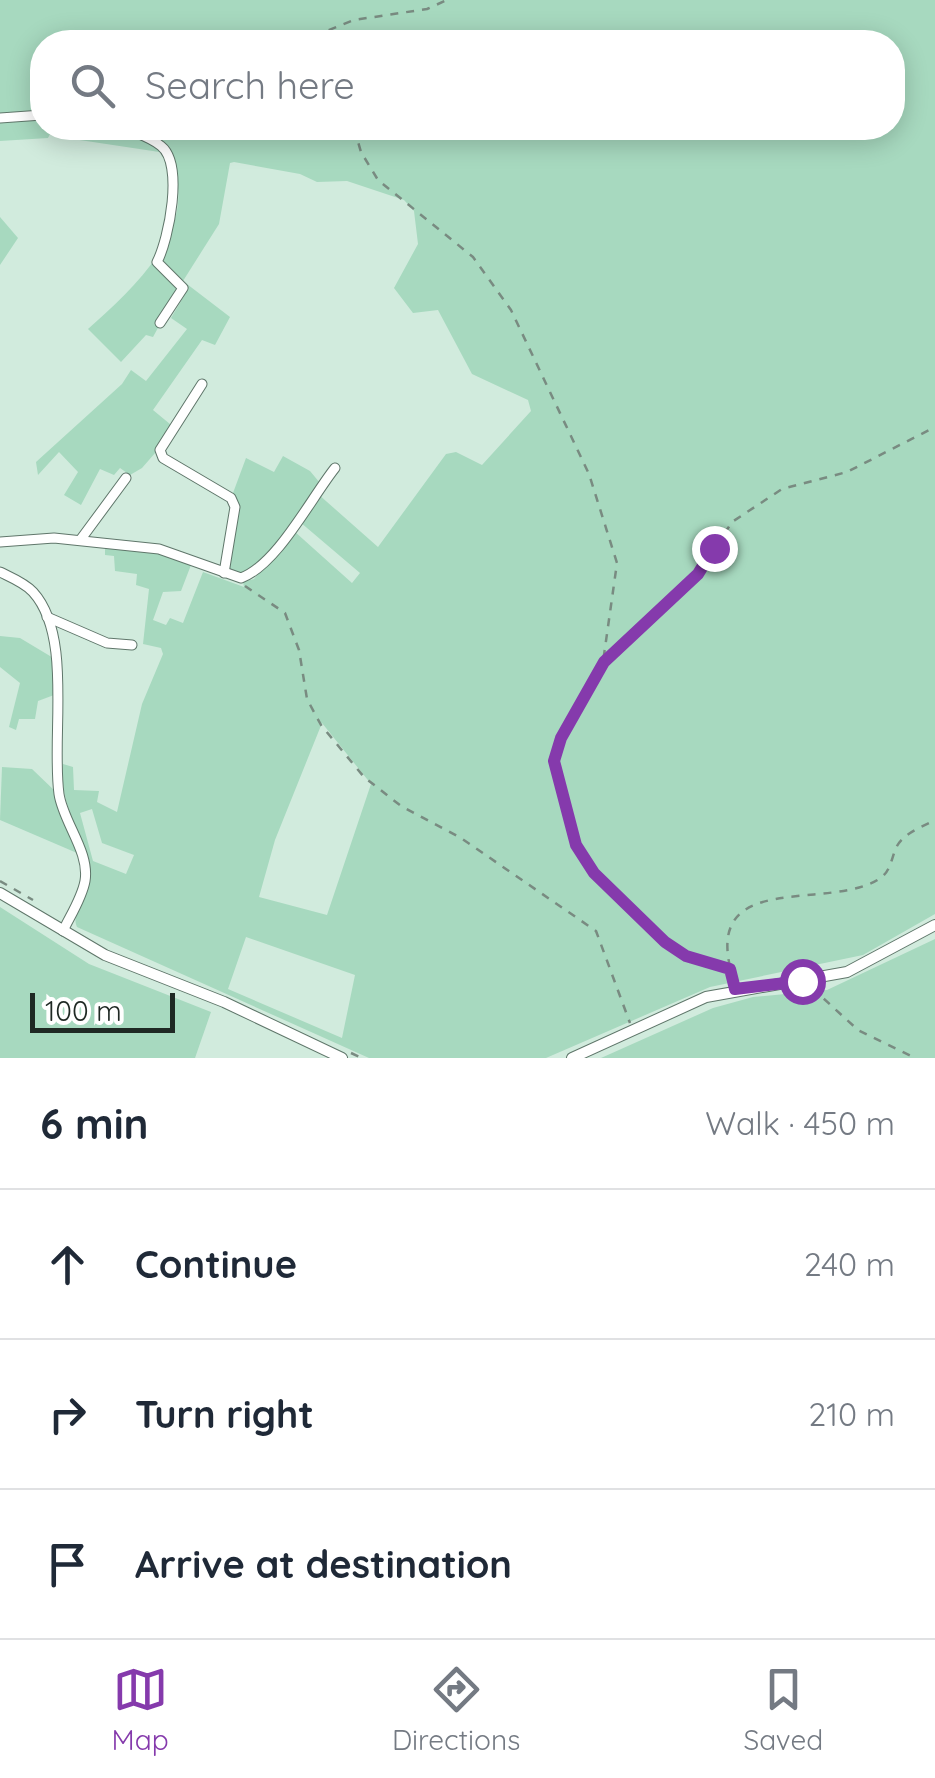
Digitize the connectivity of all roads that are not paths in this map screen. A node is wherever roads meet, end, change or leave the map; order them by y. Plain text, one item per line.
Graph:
1 (30, 116) edge
2 (0, 118) edge
3 (150, 140) edge
4 (160, 323) dead end
5 (202, 384) dead end
6 (335, 468) dead end
7 (126, 478) dead end
8 (81, 539) junction
9 (0, 542) edge
10 (0, 572) edge
11 (228, 575) junction
12 (47, 617) junction
13 (132, 645) dead end
14 (0, 893) edge
15 (935, 926) edge
16 (63, 930) junction
17 (342, 1058) edge
18 (572, 1058) edge

1 - 2 street
3 - 4 street
5 - 11 street
6 - 11 street
7 - 8 street
8 - 9 street
8 - 11 street
10 - 12 street
12 - 13 street
12 - 16 street
14 - 16 street
15 - 18 street
16 - 17 street

